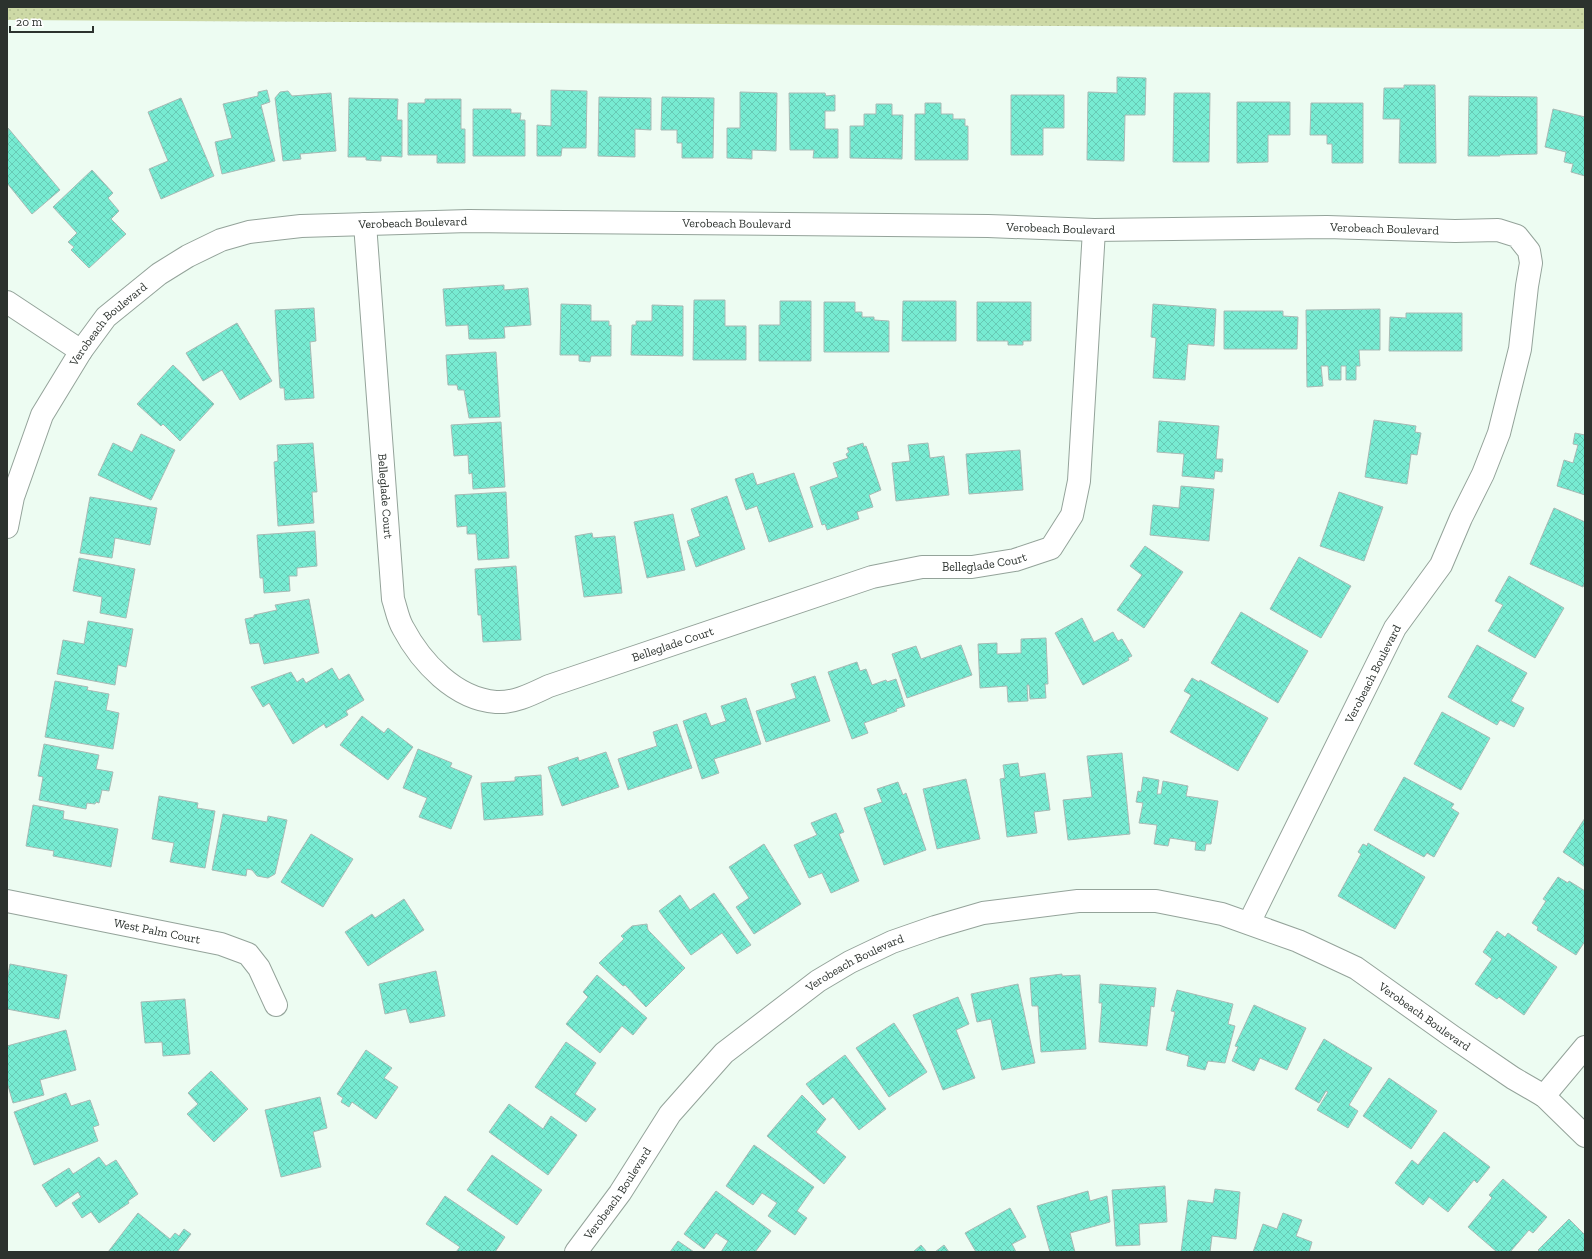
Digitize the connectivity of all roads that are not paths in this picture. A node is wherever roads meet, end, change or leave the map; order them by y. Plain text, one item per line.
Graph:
1 (365, 224) junction
2 (1094, 230) junction
3 (7, 302) edge
4 (81, 351) junction
5 (7, 527) edge
6 (7, 901) edge
7 (1249, 923) junction
8 (276, 1005) dead end
9 (1585, 1047) edge
10 (1544, 1096) junction
11 (1585, 1136) edge
12 (576, 1252) edge

1 - 2 street, Verobeach Boulevard
1 - 2 street, Belleglade Court
1 - 4 street, Verobeach Boulevard
2 - 7 street, Verobeach Boulevard
3 - 4 street
4 - 5 street, Verobeach Boulevard
6 - 8 street, West Palm Court
7 - 10 street, Verobeach Boulevard
7 - 12 street, Verobeach Boulevard
9 - 10 street
10 - 11 street, Verobeach Boulevard

